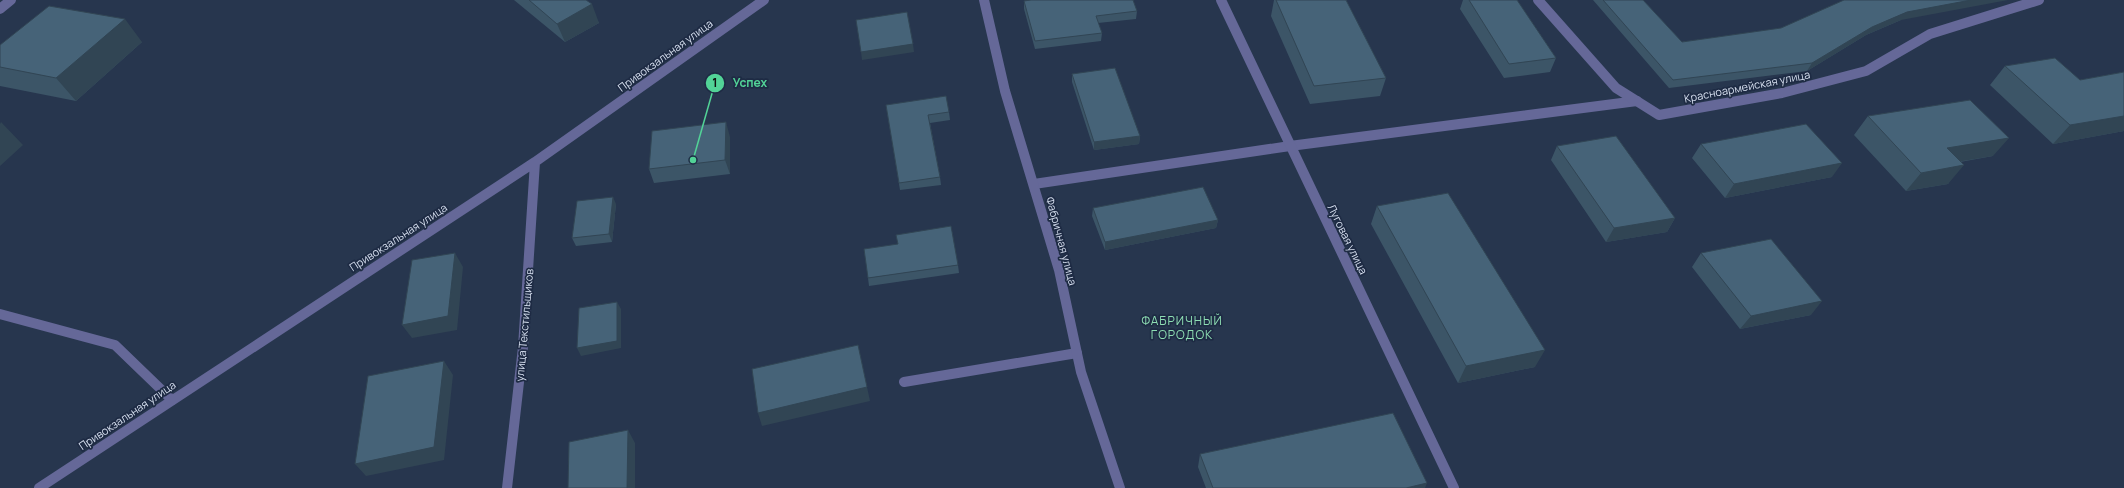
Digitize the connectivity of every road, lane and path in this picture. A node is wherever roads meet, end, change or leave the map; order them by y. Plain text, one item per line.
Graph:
1 (11, 0) edge
2 (764, 0) edge
3 (984, 0) edge
4 (1221, 0) edge
5 (1538, 0) edge
6 (2039, 0) edge
7 (0, 9) edge
8 (1637, 101) junction
9 (1290, 146) junction
10 (536, 162) junction
11 (1034, 184) junction
12 (0, 314) edge
13 (1077, 353) junction
14 (904, 382) dead end
15 (172, 400) junction
16 (39, 488) edge
17 (507, 488) edge
18 (1120, 488) edge
19 (1454, 488) edge

1 - 7 street
2 - 10 street, Привокзальная улица
3 - 11 street, Фабричная улица
4 - 9 street, Луговая улица
5 - 8 street, Красноармейская улица
6 - 8 street, Красноармейская улица
8 - 9 street
9 - 11 street
9 - 19 street, Луговая улица
10 - 15 street, Привокзальная улица
10 - 17 street, улица Текстильщиков
11 - 13 street, Фабричная улица
12 - 15 street
13 - 14 street
13 - 18 street, Фабричная улица
15 - 16 street, Привокзальная улица

